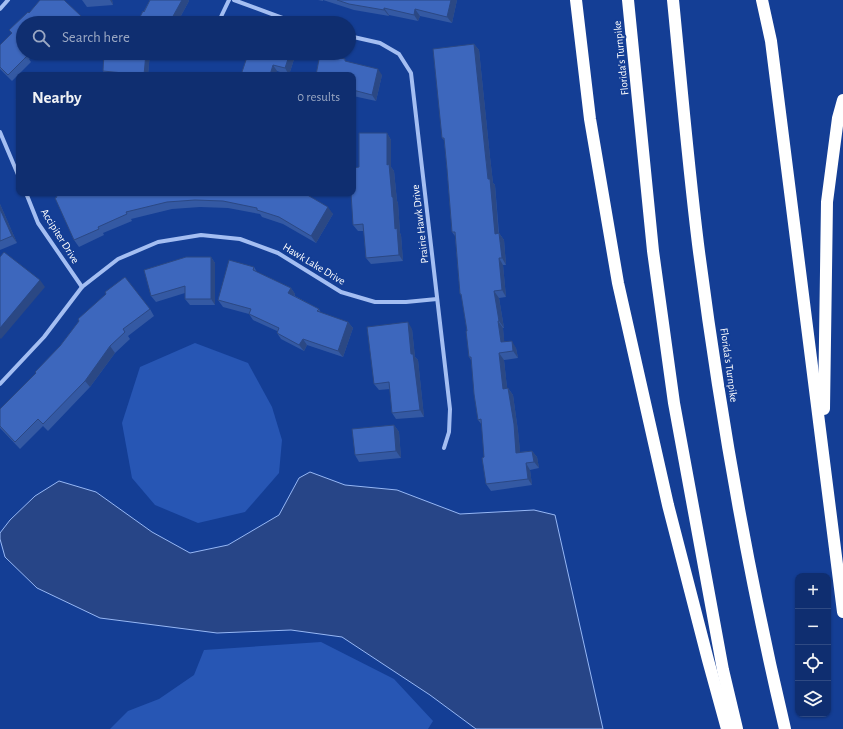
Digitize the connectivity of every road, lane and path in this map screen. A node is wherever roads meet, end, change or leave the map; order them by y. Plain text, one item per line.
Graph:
1 (8, 0) edge
2 (229, 0) edge
3 (234, 0) edge
4 (576, 0) edge
5 (628, 0) edge
6 (673, 0) edge
7 (762, 0) edge
8 (0, 9) edge
9 (221, 16) edge
10 (277, 16) edge
11 (356, 38) edge
12 (843, 100) edge
13 (0, 132) edge
14 (16, 170) edge
15 (27, 196) edge
16 (82, 287) junction
17 (437, 299) junction
18 (0, 384) edge
19 (444, 448) dead end
20 (831, 516) junction
21 (843, 612) edge
22 (727, 729) edge
23 (737, 729) edge
24 (785, 729) edge

1 - 8 street
2 - 9 street
3 - 10 street
4 - 22 highway
5 - 23 highway, Florida's Turnpike
6 - 24 highway, Florida's Turnpike
7 - 20 highway
11 - 17 street, Prairie Hawk Drive
12 - 20 highway
13 - 14 street
15 - 16 street, Accipiter Drive
16 - 17 street, Hawk Lake Drive
16 - 18 street, Hawk Lake Drive
17 - 19 street, Prairie Hawk Drive
20 - 21 highway

